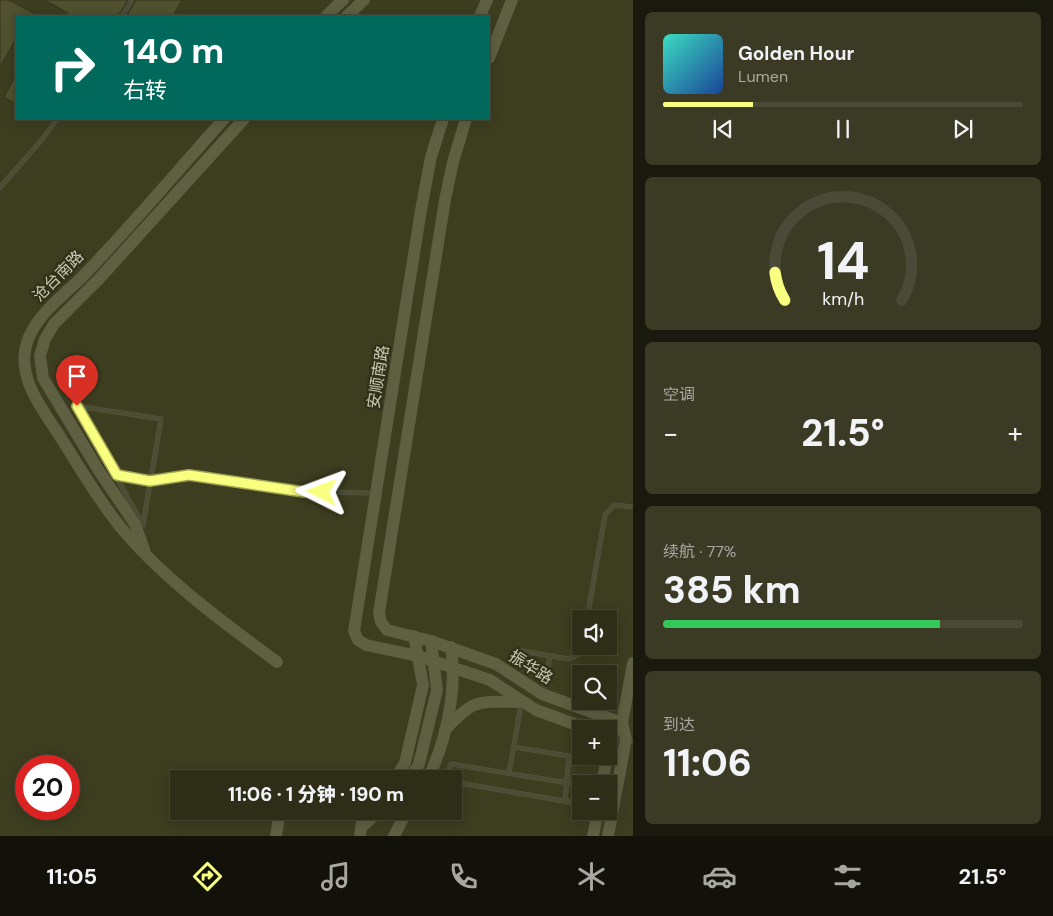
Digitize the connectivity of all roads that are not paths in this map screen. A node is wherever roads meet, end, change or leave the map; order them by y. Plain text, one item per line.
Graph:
1 (132, 0) edge
2 (343, 0) edge
3 (364, 0) edge
4 (487, 0) edge
5 (512, 0) edge
6 (123, 15) edge
7 (327, 15) edge
8 (348, 15) edge
9 (480, 15) edge
10 (490, 55) edge
11 (56, 120) edge
12 (223, 120) edge
13 (243, 120) edge
14 (443, 120) edge
15 (466, 120) edge
16 (0, 188) edge
17 (117, 475) junction
18 (150, 481) junction
19 (377, 493) junction
20 (633, 507) edge
21 (146, 553) junction
22 (589, 610) edge
23 (414, 636) junction
24 (358, 640) joint
25 (431, 641) junction
26 (451, 647) junction
27 (517, 650) dead end
28 (576, 655) edge
29 (418, 656) junction
30 (550, 656) junction
31 (435, 661) junction
32 (277, 662) dead end
33 (633, 663) edge
34 (454, 668) junction
35 (542, 694) junction
36 (522, 702) junction
37 (572, 722) edge
38 (622, 723) junction
39 (617, 729) edge
40 (444, 732) junction
41 (629, 740) edge
42 (514, 747) junction
43 (401, 770) edge
44 (415, 770) edge
45 (431, 770) edge
46 (449, 770) edge
47 (509, 774) junction
48 (462, 783) edge
49 (567, 783) junction
50 (572, 784) edge
51 (565, 801) junction
52 (572, 802) edge
53 (279, 820) edge
54 (371, 820) edge
55 (403, 820) edge
56 (596, 820) edge
57 (361, 832) edge
58 (276, 836) edge
59 (394, 836) edge
60 (593, 836) edge
61 (608, 836) edge

1 - 6 lane
2 - 7 street
3 - 8 street
4 - 9 street
5 - 10 street
11 - 16 lane
12 - 21 street, 沧台南路
13 - 21 street, 沧台南路
14 - 19 street, 安顺南路
15 - 23 street, 振华路
17 - 18 lane
17 - 18 lane
17 - 18 lane
18 - 19 lane
19 - 24 street, 安顺南路
20 - 22 lane
21 - 32 street, 沧台南路
23 - 25 street, 振华路
23 - 29 street
24 - 29 street, 振华路
25 - 26 street, 振华路
25 - 31 street
26 - 34 street
26 - 35 street, 振华路
27 - 30 lane
28 - 30 lane
29 - 31 street, 振华路
29 - 43 street
30 - 35 lane
31 - 34 street, 振华路
31 - 44 street
33 - 38 street
34 - 36 street, 振华路
34 - 40 street
35 - 38 street, 振华路
36 - 37 street, 振华路
36 - 40 street
36 - 42 lane
38 - 39 street
38 - 41 street
40 - 45 street
41 - 61 street
42 - 47 lane
42 - 49 lane
46 - 47 lane
47 - 49 lane
48 - 51 lane
49 - 50 lane
49 - 51 lane
51 - 52 lane
53 - 58 street
54 - 57 street
55 - 59 street
56 - 60 street

